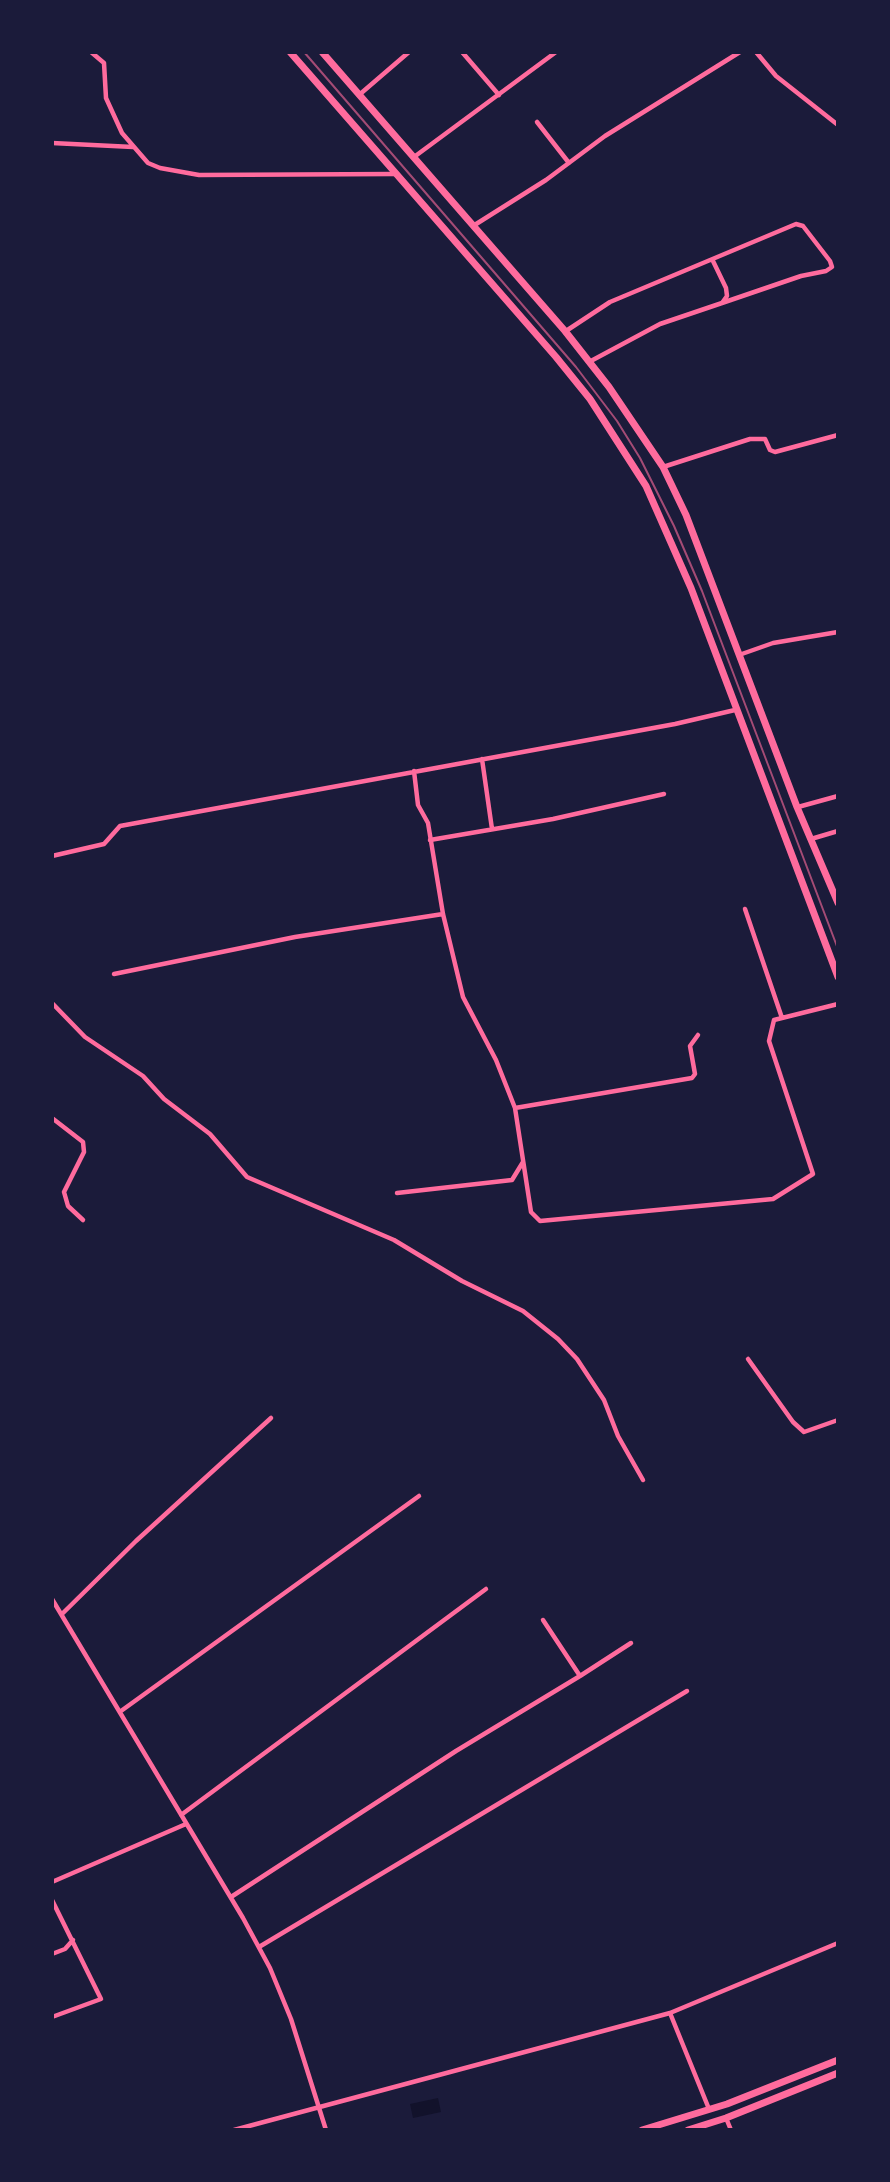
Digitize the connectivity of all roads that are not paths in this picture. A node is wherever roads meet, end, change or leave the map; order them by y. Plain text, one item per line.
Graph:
1 (91, 52) edge
2 (289, 52) edge
3 (322, 52) edge
4 (409, 52) edge
5 (462, 52) edge
6 (556, 52) edge
7 (740, 52) edge
8 (756, 52) edge
9 (359, 95) junction
10 (499, 95) junction
11 (537, 122) dead end
12 (838, 125) edge
13 (52, 143) edge
14 (134, 147) junction
15 (413, 157) junction
16 (569, 163) junction
17 (395, 174) junction
18 (473, 226) junction
19 (713, 261) junction
20 (722, 303) junction
21 (565, 331) junction
22 (589, 362) junction
23 (838, 435) edge
24 (663, 467) junction
25 (838, 632) edge
26 (738, 655) junction
27 (735, 710) junction
28 (482, 759) junction
29 (414, 771) junction
30 (664, 794) dead end
31 (838, 796) edge
32 (797, 807) junction
33 (492, 829) junction
34 (838, 831) edge
35 (810, 839) junction
36 (430, 840) junction
37 (52, 856) edge
38 (835, 891) edge
39 (838, 903) edge
40 (745, 909) dead end
41 (443, 914) junction
42 (114, 974) dead end
43 (838, 977) edge
44 (52, 1003) edge
45 (838, 1004) edge
46 (782, 1018) junction
47 (698, 1035) dead end
48 (515, 1108) junction
49 (52, 1118) edge
50 (523, 1161) junction
51 (397, 1194) dead end
52 (83, 1220) dead end
53 (748, 1359) dead end
54 (271, 1418) dead end
55 (838, 1420) edge
56 (643, 1480) dead end
57 (419, 1496) dead end
58 (486, 1589) dead end
59 (52, 1599) edge
60 (62, 1614) junction
61 (543, 1619) dead end
62 (631, 1643) dead end
63 (580, 1676) junction
64 (687, 1691) dead end
65 (121, 1711) junction
66 (181, 1815) junction
67 (186, 1824) junction
68 (52, 1882) edge
69 (231, 1897) junction
70 (52, 1900) edge
71 (73, 1940) junction
72 (838, 1943) edge
73 (259, 1947) junction
74 (52, 1954) edge
75 (670, 2013) junction
76 (52, 2017) edge
77 (838, 2060) edge
78 (838, 2073) edge
79 (320, 2107) junction
80 (709, 2110) junction
81 (726, 2119) junction
82 (234, 2130) edge
83 (326, 2130) edge
84 (642, 2130) edge
85 (688, 2130) edge
86 (731, 2130) edge

1 - 14 street
2 - 17 main road
3 - 9 main road
4 - 9 street
5 - 10 street
6 - 10 street
7 - 16 street
8 - 12 street
9 - 15 main road
10 - 15 street
11 - 16 street
13 - 14 street
14 - 17 street
15 - 18 main road
16 - 18 street
17 - 27 main road
18 - 21 main road
19 - 20 street
19 - 20 street
19 - 21 street
20 - 22 street
21 - 22 main road
22 - 24 main road
23 - 24 street
24 - 26 main road
25 - 26 street
26 - 32 main road
27 - 28 street
27 - 43 main road
28 - 29 street
28 - 33 street
29 - 36 street
29 - 37 street
30 - 33 street
31 - 32 street
32 - 35 main road
33 - 36 street
34 - 35 street
35 - 38 main road
36 - 41 street
38 - 39 main road
40 - 46 street
41 - 42 street
41 - 48 street
44 - 56 street
45 - 46 street
46 - 50 street
47 - 48 street
48 - 50 street
49 - 52 street
50 - 51 street
53 - 55 street
54 - 60 street
57 - 65 street
58 - 66 street
59 - 60 street
60 - 65 street
61 - 63 street
62 - 63 street
63 - 69 street
64 - 73 street
65 - 66 street
66 - 67 street
67 - 68 street
67 - 69 street
69 - 73 street
70 - 71 street
71 - 74 street
71 - 76 street
72 - 75 street
73 - 79 street
75 - 79 street
75 - 80 street
77 - 80 main road
78 - 81 main road
79 - 82 street
79 - 83 street
80 - 84 main road
81 - 85 main road
81 - 86 street

